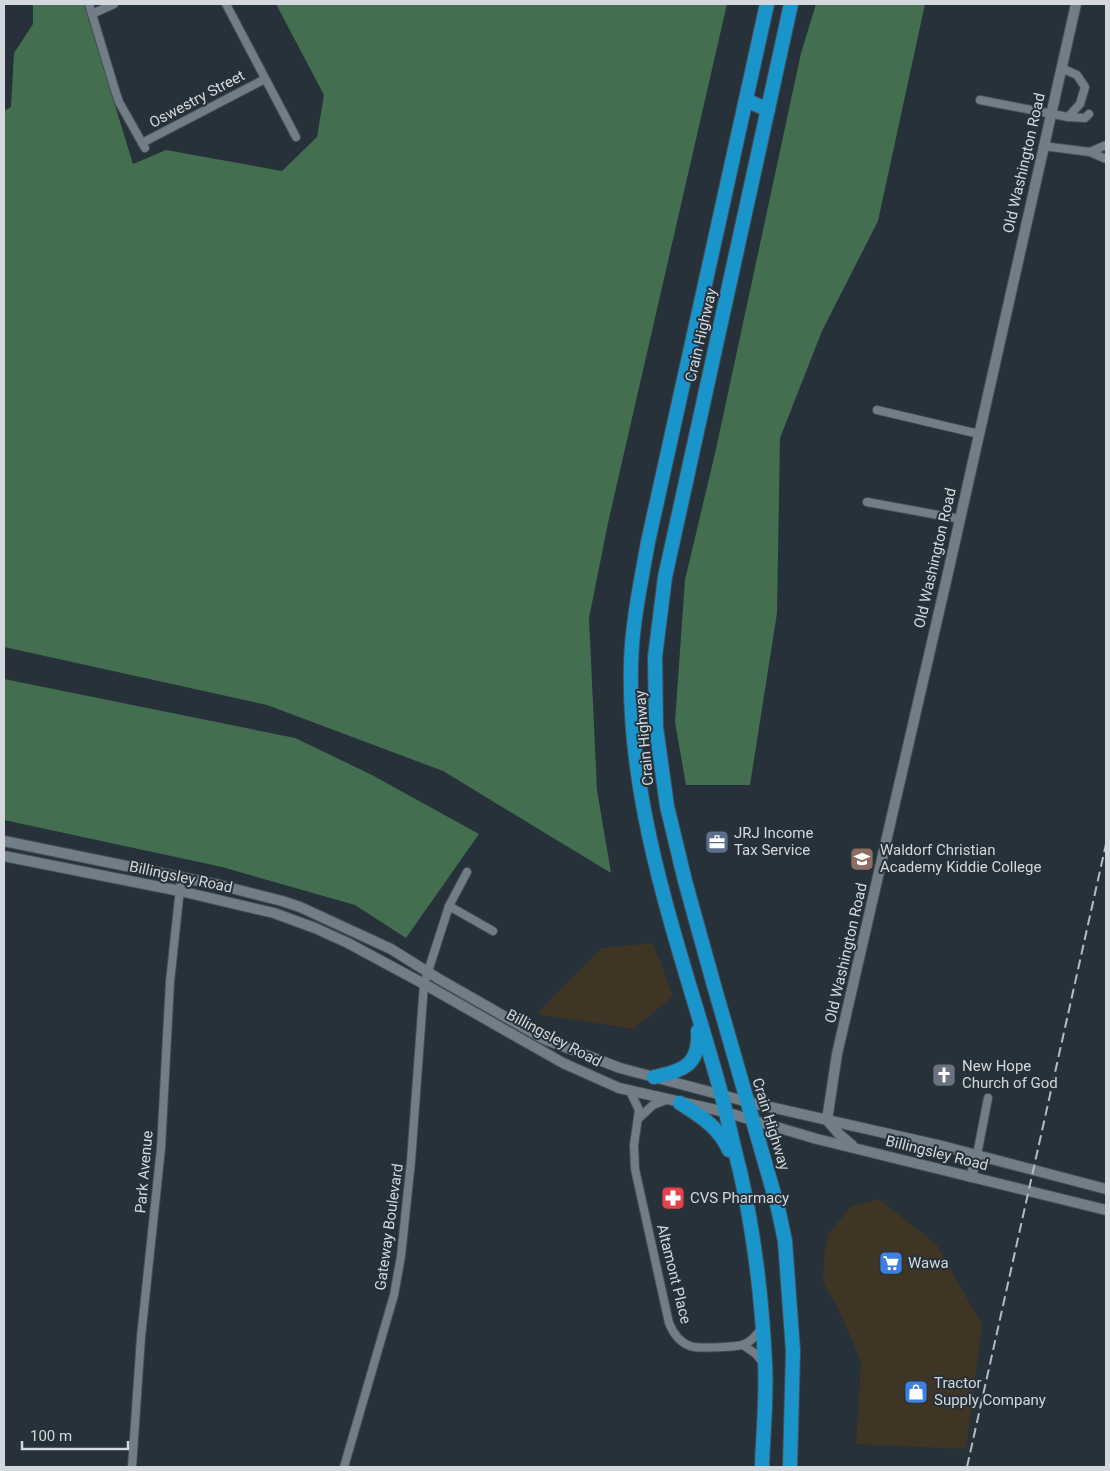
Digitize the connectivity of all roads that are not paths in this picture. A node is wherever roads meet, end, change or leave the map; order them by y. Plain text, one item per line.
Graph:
1 (89, 4) edge
2 (114, 4) edge
3 (226, 4) edge
4 (767, 4) edge
5 (791, 4) edge
6 (1076, 4) edge
7 (92, 14) junction
8 (1061, 68) junction
9 (265, 79) junction
10 (746, 100) junction
11 (980, 100) dead end
12 (768, 110) junction
13 (1050, 114) junction
14 (1089, 114) dead end
15 (1068, 117) junction
16 (296, 137) dead end
17 (1106, 145) edge
18 (1043, 146) junction
19 (1090, 152) junction
20 (1106, 159) edge
21 (877, 410) dead end
22 (979, 434) junction
23 (867, 502) dead end
24 (960, 519) junction
25 (4, 841) edge
26 (4, 856) edge
27 (467, 872) dead end
28 (182, 879) junction
29 (180, 891) junction
30 (448, 906) junction
31 (493, 931) dead end
32 (427, 972) junction
33 (424, 984) junction
34 (697, 1015) junction
35 (654, 1077) junction
36 (630, 1091) junction
37 (721, 1094) junction
38 (988, 1098) dead end
39 (666, 1100) junction
40 (748, 1102) junction
41 (680, 1103) junction
42 (726, 1112) junction
43 (640, 1118) junction
44 (826, 1120) junction
45 (753, 1121) junction
46 (859, 1149) junction
47 (976, 1155) junction
48 (740, 1172) junction
49 (971, 1177) junction
50 (1106, 1189) edge
51 (1106, 1210) edge
52 (763, 1326) junction
53 (743, 1345) junction
54 (765, 1365) junction
55 (132, 1467) edge
56 (344, 1467) edge
57 (762, 1467) edge
58 (790, 1467) edge

1 - 7 street, Oswestry Street
2 - 7 street
3 - 9 street
4 - 10 highway, Crain Highway
5 - 12 highway, Crain Highway
6 - 8 main road, Old Washington Road
7 - 9 street, Oswestry Street
8 - 13 main road, Old Washington Road
8 - 15 street
9 - 16 street
10 - 12 highway
10 - 34 highway, Crain Highway
11 - 13 street
12 - 40 highway, Crain Highway
13 - 15 street
13 - 18 main road, Old Washington Road
14 - 15 street
17 - 19 street
18 - 19 street
18 - 22 main road, Old Washington Road
19 - 20 street
21 - 22 street
22 - 24 main road, Old Washington Road
23 - 24 street
24 - 44 main road, Old Washington Road
25 - 28 main road, Billingsley Road
26 - 29 main road, Billingsley Road
27 - 30 street, Gateway Boulevard
28 - 29 street, Park Avenue
28 - 32 main road, Billingsley Road
29 - 33 main road, Billingsley Road
29 - 55 street, Park Avenue
30 - 31 street
30 - 32 street, Gateway Boulevard
32 - 33 street, Gateway Boulevard
32 - 35 main road, Billingsley Road
33 - 36 main road, Billingsley Road
33 - 56 street, Gateway Boulevard
34 - 35 highway
34 - 37 highway, Crain Highway
35 - 37 main road, Billingsley Road
36 - 39 main road, Billingsley Road
36 - 43 street
37 - 40 main road, Billingsley Road
37 - 42 highway, Crain Highway
38 - 47 street
39 - 41 main road, Billingsley Road
39 - 43 street
40 - 44 main road, Billingsley Road
40 - 45 highway, Crain Highway
41 - 42 main road, Billingsley Road
41 - 48 highway
42 - 45 main road, Billingsley Road
42 - 48 highway, Crain Highway
43 - 53 street, Altamont Place
44 - 46 main road
44 - 47 main road, Billingsley Road
45 - 46 main road, Billingsley Road
45 - 58 highway, Crain Highway
46 - 49 main road, Billingsley Road
47 - 49 main road
47 - 50 main road, Billingsley Road
48 - 52 highway, Crain Highway
49 - 51 main road, Billingsley Road
52 - 53 street
52 - 54 highway, Crain Highway
53 - 54 street
54 - 57 highway, Crain Highway

